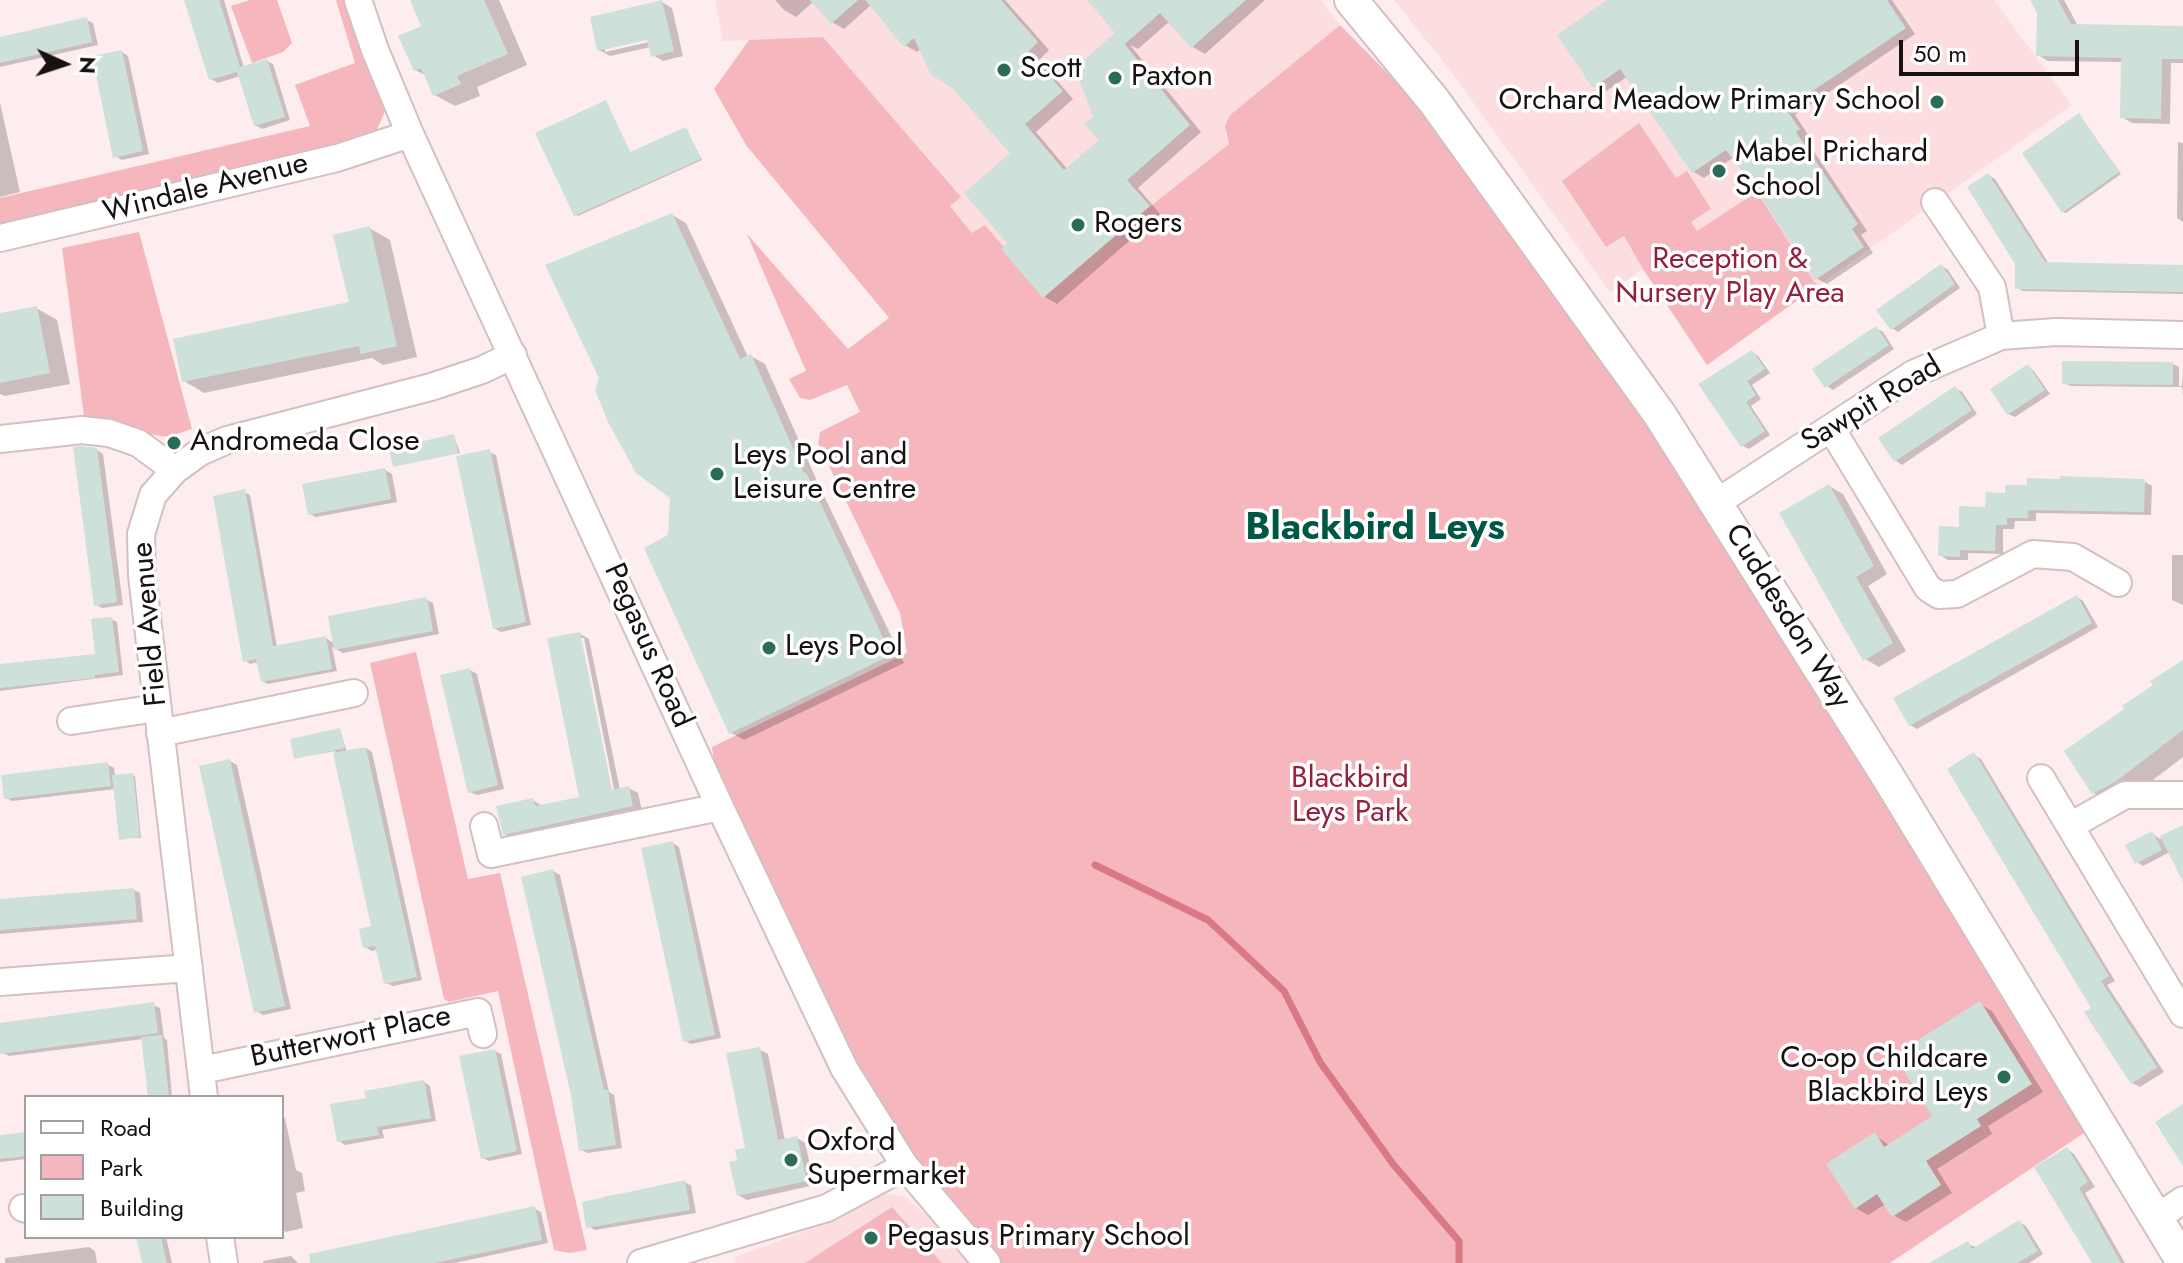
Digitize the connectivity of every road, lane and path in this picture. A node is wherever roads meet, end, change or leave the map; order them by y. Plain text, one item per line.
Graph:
1 (358, 0) edge
2 (1351, 0) edge
3 (410, 134) junction
4 (1935, 202) dead end
5 (0, 238) edge
6 (2183, 335) edge
7 (2001, 336) junction
8 (513, 355) junction
9 (1831, 428) junction
10 (0, 439) edge
11 (175, 470) junction
12 (1716, 503) junction
13 (2118, 583) dead end
14 (354, 693) dead end
15 (71, 721) dead end
16 (159, 721) junction
17 (2041, 778) dead end
18 (2183, 795) edge
19 (720, 807) junction
20 (484, 826) dead end
21 (2070, 826) junction
22 (189, 968) junction
23 (0, 982) edge
24 (2183, 1014) edge
25 (483, 1034) dead end
26 (202, 1070) junction
27 (204, 1095) edge
28 (905, 1166) junction
29 (2183, 1200) edge
30 (2155, 1219) junction
31 (220, 1239) edge
32 (2183, 1262) edge
33 (224, 1263) edge
34 (641, 1263) edge
35 (987, 1263) edge

1 - 3 street, Pegasus Road
2 - 12 street, Cuddesdon Way
3 - 5 street, Windale Avenue
3 - 8 street, Pegasus Road
4 - 7 street
6 - 7 street, Sawpit Road
7 - 9 street, Sawpit Road
8 - 11 street, Field Avenue
8 - 19 street, Pegasus Road
9 - 12 street, Sawpit Road
9 - 13 street
10 - 11 street
11 - 16 street, Field Avenue
12 - 30 street, Cuddesdon Way
14 - 16 street
15 - 16 street
16 - 22 street, Field Avenue
17 - 21 street
18 - 21 street
19 - 20 street
19 - 28 street, Pegasus Road
21 - 24 street
22 - 23 street
22 - 26 street, Field Avenue
25 - 26 street, Butterwort Place
26 - 27 street, Field Avenue
28 - 34 street
28 - 35 street, Pegasus Road
29 - 30 street
30 - 32 street, Cuddesdon Way
31 - 33 street

